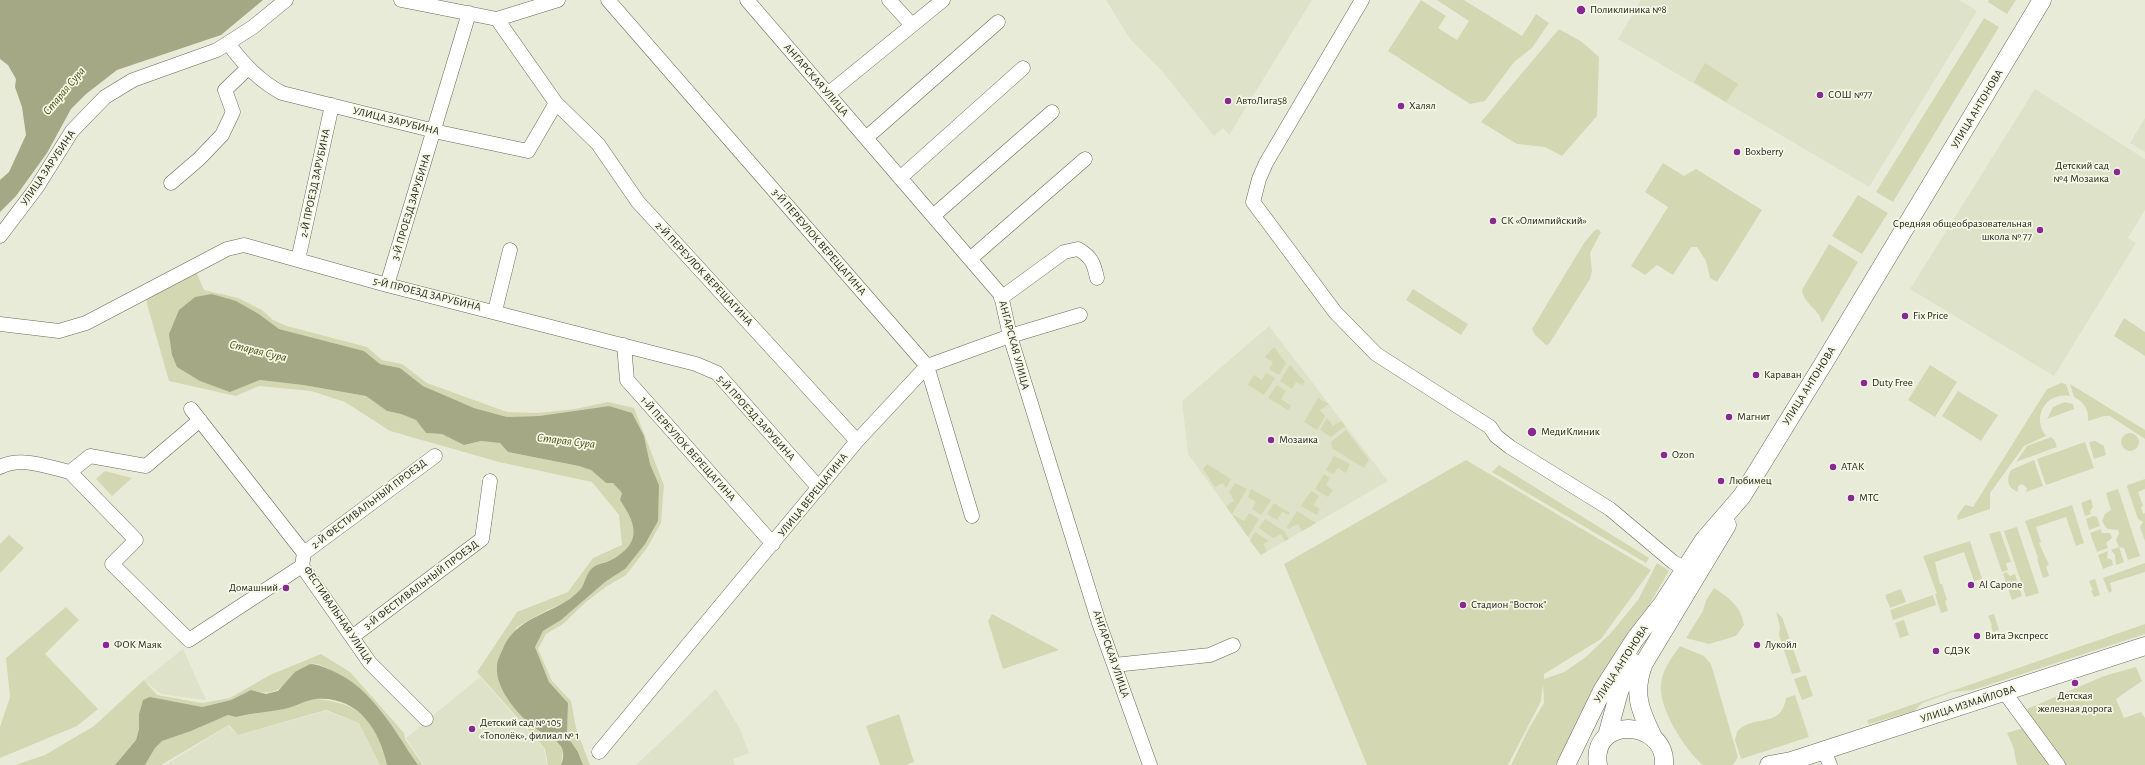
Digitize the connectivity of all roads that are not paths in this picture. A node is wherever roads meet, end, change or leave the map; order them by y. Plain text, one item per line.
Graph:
1 (286, 0) edge
2 (401, 0) edge
3 (558, 0) edge
4 (608, 0) edge
5 (747, 0) edge
6 (889, 0) edge
7 (943, 0) edge
8 (1362, 0) edge
9 (2042, 0) edge
10 (469, 13) junction
11 (497, 19) junction
12 (998, 22) dead end
13 (912, 25) junction
14 (228, 43) junction
15 (248, 68) junction
16 (1023, 68) dead end
17 (828, 94) junction
18 (556, 103) junction
19 (332, 105) junction
20 (1052, 112) dead end
21 (434, 131) junction
22 (866, 138) junction
23 (1084, 159) dead end
24 (900, 178) junction
25 (170, 183) dead end
26 (933, 216) junction
27 (0, 236) edge
28 (510, 250) dead end
29 (970, 259) junction
30 (298, 260) junction
31 (1097, 278) dead end
32 (387, 285) junction
33 (1001, 298) junction
34 (495, 311) junction
35 (1080, 315) dead end
36 (0, 324) edge
37 (1010, 336) junction
38 (624, 345) junction
39 (927, 366) junction
40 (191, 409) dead end
41 (200, 420) junction
42 (857, 441) junction
43 (435, 456) dead end
44 (0, 467) edge
45 (70, 472) junction
46 (490, 481) dead end
47 (819, 488) junction
48 (972, 516) dead end
49 (773, 544) junction
50 (303, 560) junction
51 (1691, 571) junction
52 (1663, 603) junction
53 (352, 638) junction
54 (1233, 645) dead end
55 (2145, 646) edge
56 (1114, 665) junction
57 (2005, 693) junction
58 (426, 719) dead end
59 (1607, 736) junction
60 (1660, 751) edge
61 (599, 752) dead end
62 (1827, 757) edge
63 (1596, 762) edge
64 (1788, 763) edge
65 (1150, 765) edge
66 (1566, 765) edge
67 (1674, 765) edge
68 (1769, 765) edge
69 (2058, 765) edge

1 - 14 street, УЛИЦА ЗАРУБИНА
2 - 10 street
3 - 11 street
4 - 39 street, 3-Й ПЕРЕУЛОК ВЕРЕЩАГИНА
5 - 17 street, АНГАРСКАЯ УЛИЦА
6 - 13 street
7 - 13 street
8 - 51 street
9 - 51 main road, УЛИЦА АНТОНОВА
10 - 11 street
10 - 21 street, 3-Й ПРОЕЗД ЗАРУБИНА
11 - 18 street, 2-Й ПЕРЕУЛОК ВЕРЕЩАГИНА
12 - 22 street
13 - 17 street
14 - 15 street, УЛИЦА ЗАРУБИНА
14 - 27 street, УЛИЦА ЗАРУБИНА
15 - 19 street, УЛИЦА ЗАРУБИНА
15 - 25 street
16 - 24 street
17 - 22 street, АНГАРСКАЯ УЛИЦА
18 - 21 street, УЛИЦА ЗАРУБИНА
18 - 42 street, 2-Й ПЕРЕУЛОК ВЕРЕЩАГИНА
19 - 21 street, УЛИЦА ЗАРУБИНА
19 - 30 street, 2-Й ПРОЕЗД ЗАРУБИНА
20 - 26 street
21 - 32 street, 3-Й ПРОЕЗД ЗАРУБИНА
22 - 24 street, АНГАРСКАЯ УЛИЦА
23 - 29 street
24 - 26 street, АНГАРСКАЯ УЛИЦА
26 - 29 street, АНГАРСКАЯ УЛИЦА
28 - 34 street
29 - 33 street, АНГАРСКАЯ УЛИЦА
30 - 32 street, 5-Й ПРОЕЗД ЗАРУБИНА
30 - 36 street, 5-Й ПРОЕЗД ЗАРУБИНА
31 - 33 street
32 - 34 street, 5-Й ПРОЕЗД ЗАРУБИНА
33 - 37 street, АНГАРСКАЯ УЛИЦА
34 - 38 street, 5-Й ПРОЕЗД ЗАРУБИНА
35 - 37 street, УЛИЦА ВЕРЕЩАГИНА
37 - 39 street, УЛИЦА ВЕРЕЩАГИНА
37 - 56 street, АНГАРСКАЯ УЛИЦА
38 - 47 street, 5-Й ПРОЕЗД ЗАРУБИНА
38 - 49 street, 1-Й ПЕРЕУЛОК ВЕРЕЩАГИНА
39 - 42 street, УЛИЦА ВЕРЕЩАГИНА
39 - 48 street, 3-Й ПЕРЕУЛОК ВЕРЕЩАГИНА
40 - 41 street, ФЕСТИВАЛЬНАЯ УЛИЦА
41 - 45 street
41 - 50 street, ФЕСТИВАЛЬНАЯ УЛИЦА
42 - 47 street, УЛИЦА ВЕРЕЩАГИНА
43 - 50 street, 2-Й ФЕСТИВАЛЬНЫЙ ПРОЕЗД
44 - 45 street
45 - 50 street, 2-Й ФЕСТИВАЛЬНЫЙ ПРОЕЗД
46 - 53 street, 3-Й ФЕСТИВАЛЬНЫЙ ПРОЕЗД
47 - 49 street, УЛИЦА ВЕРЕЩАГИНА
49 - 61 street, УЛИЦА ВЕРЕЩАГИНА
50 - 53 street, ФЕСТИВАЛЬНАЯ УЛИЦА
51 - 52 main road, УЛИЦА АНТОНОВА
51 - 60 main road
52 - 59 main road
52 - 66 main road, УЛИЦА АНТОНОВА
53 - 58 street, ФЕСТИВАЛЬНАЯ УЛИЦА
54 - 56 street
55 - 57 main road, УЛИЦА ИЗМАЙЛОВА
56 - 65 street, АНГАРСКАЯ УЛИЦА
57 - 62 main road, УЛИЦА ИЗМАЙЛОВА
57 - 69 street
59 - 60 main road
59 - 63 main road
60 - 67 main road
62 - 64 main road, УЛИЦА ИЗМАЙЛОВА
64 - 68 main road, УЛИЦА ИЗМАЙЛОВА

